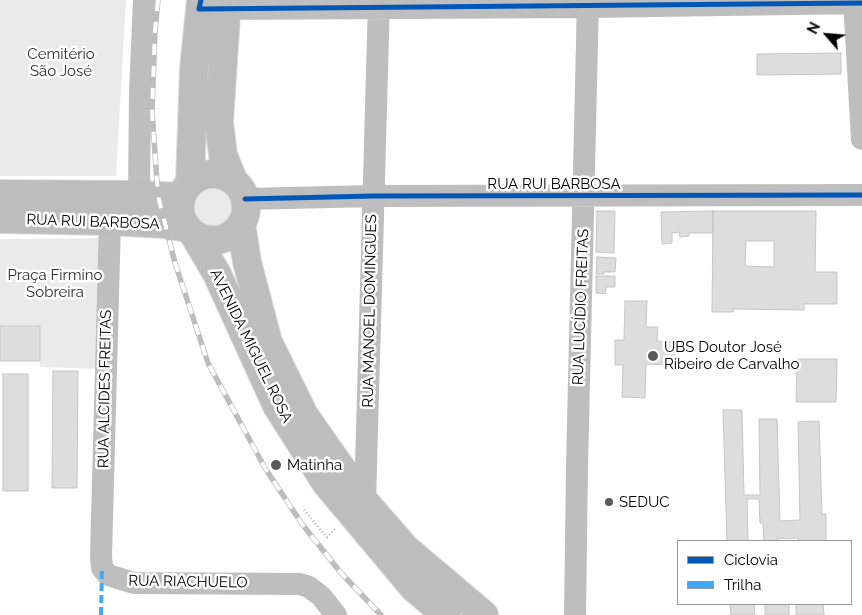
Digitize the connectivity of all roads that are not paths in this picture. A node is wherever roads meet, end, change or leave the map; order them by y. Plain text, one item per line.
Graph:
1 (144, 0) edge
2 (857, 2) edge
3 (213, 4) edge
4 (379, 4) edge
5 (588, 4) edge
6 (862, 139) edge
7 (185, 190) junction
8 (0, 194) edge
9 (139, 195) junction
10 (862, 195) edge
11 (373, 196) junction
12 (584, 196) junction
13 (240, 201) junction
14 (0, 219) edge
15 (110, 221) junction
16 (191, 231) junction
17 (365, 502) junction
18 (100, 556) joint
19 (336, 615) edge
20 (446, 615) edge
21 (484, 615) edge
22 (575, 615) edge

1 - 9 street
2 - 5 street
2 - 6 street
3 - 4 street
3 - 7 main road
3 - 13 main road, AVENIDA MIGUEL ROSA
4 - 5 street
4 - 11 street, RUA MANOEL DOMINGUES
5 - 12 street, RUA LUCÍDIO FREITAS
7 - 9 main road, RUA RUI BARBOSA
7 - 13 main road
7 - 16 main road
8 - 9 main road, RUA RUI BARBOSA
10 - 12 street, RUA RUI BARBOSA
11 - 12 street, RUA RUI BARBOSA
11 - 13 street, RUA RUI BARBOSA
11 - 17 street, RUA MANOEL DOMINGUES
12 - 22 street, RUA LUCÍDIO FREITAS
13 - 16 main road
13 - 17 main road, AVENIDA MIGUEL ROSA
14 - 15 main road, RUA RUI BARBOSA
15 - 16 main road, RUA RUI BARBOSA
15 - 18 street, RUA ALCIDES FREITAS
16 - 20 main road, AVENIDA MIGUEL ROSA
17 - 21 main road, AVENIDA MIGUEL ROSA
18 - 19 street, RUA RIACHUELO

